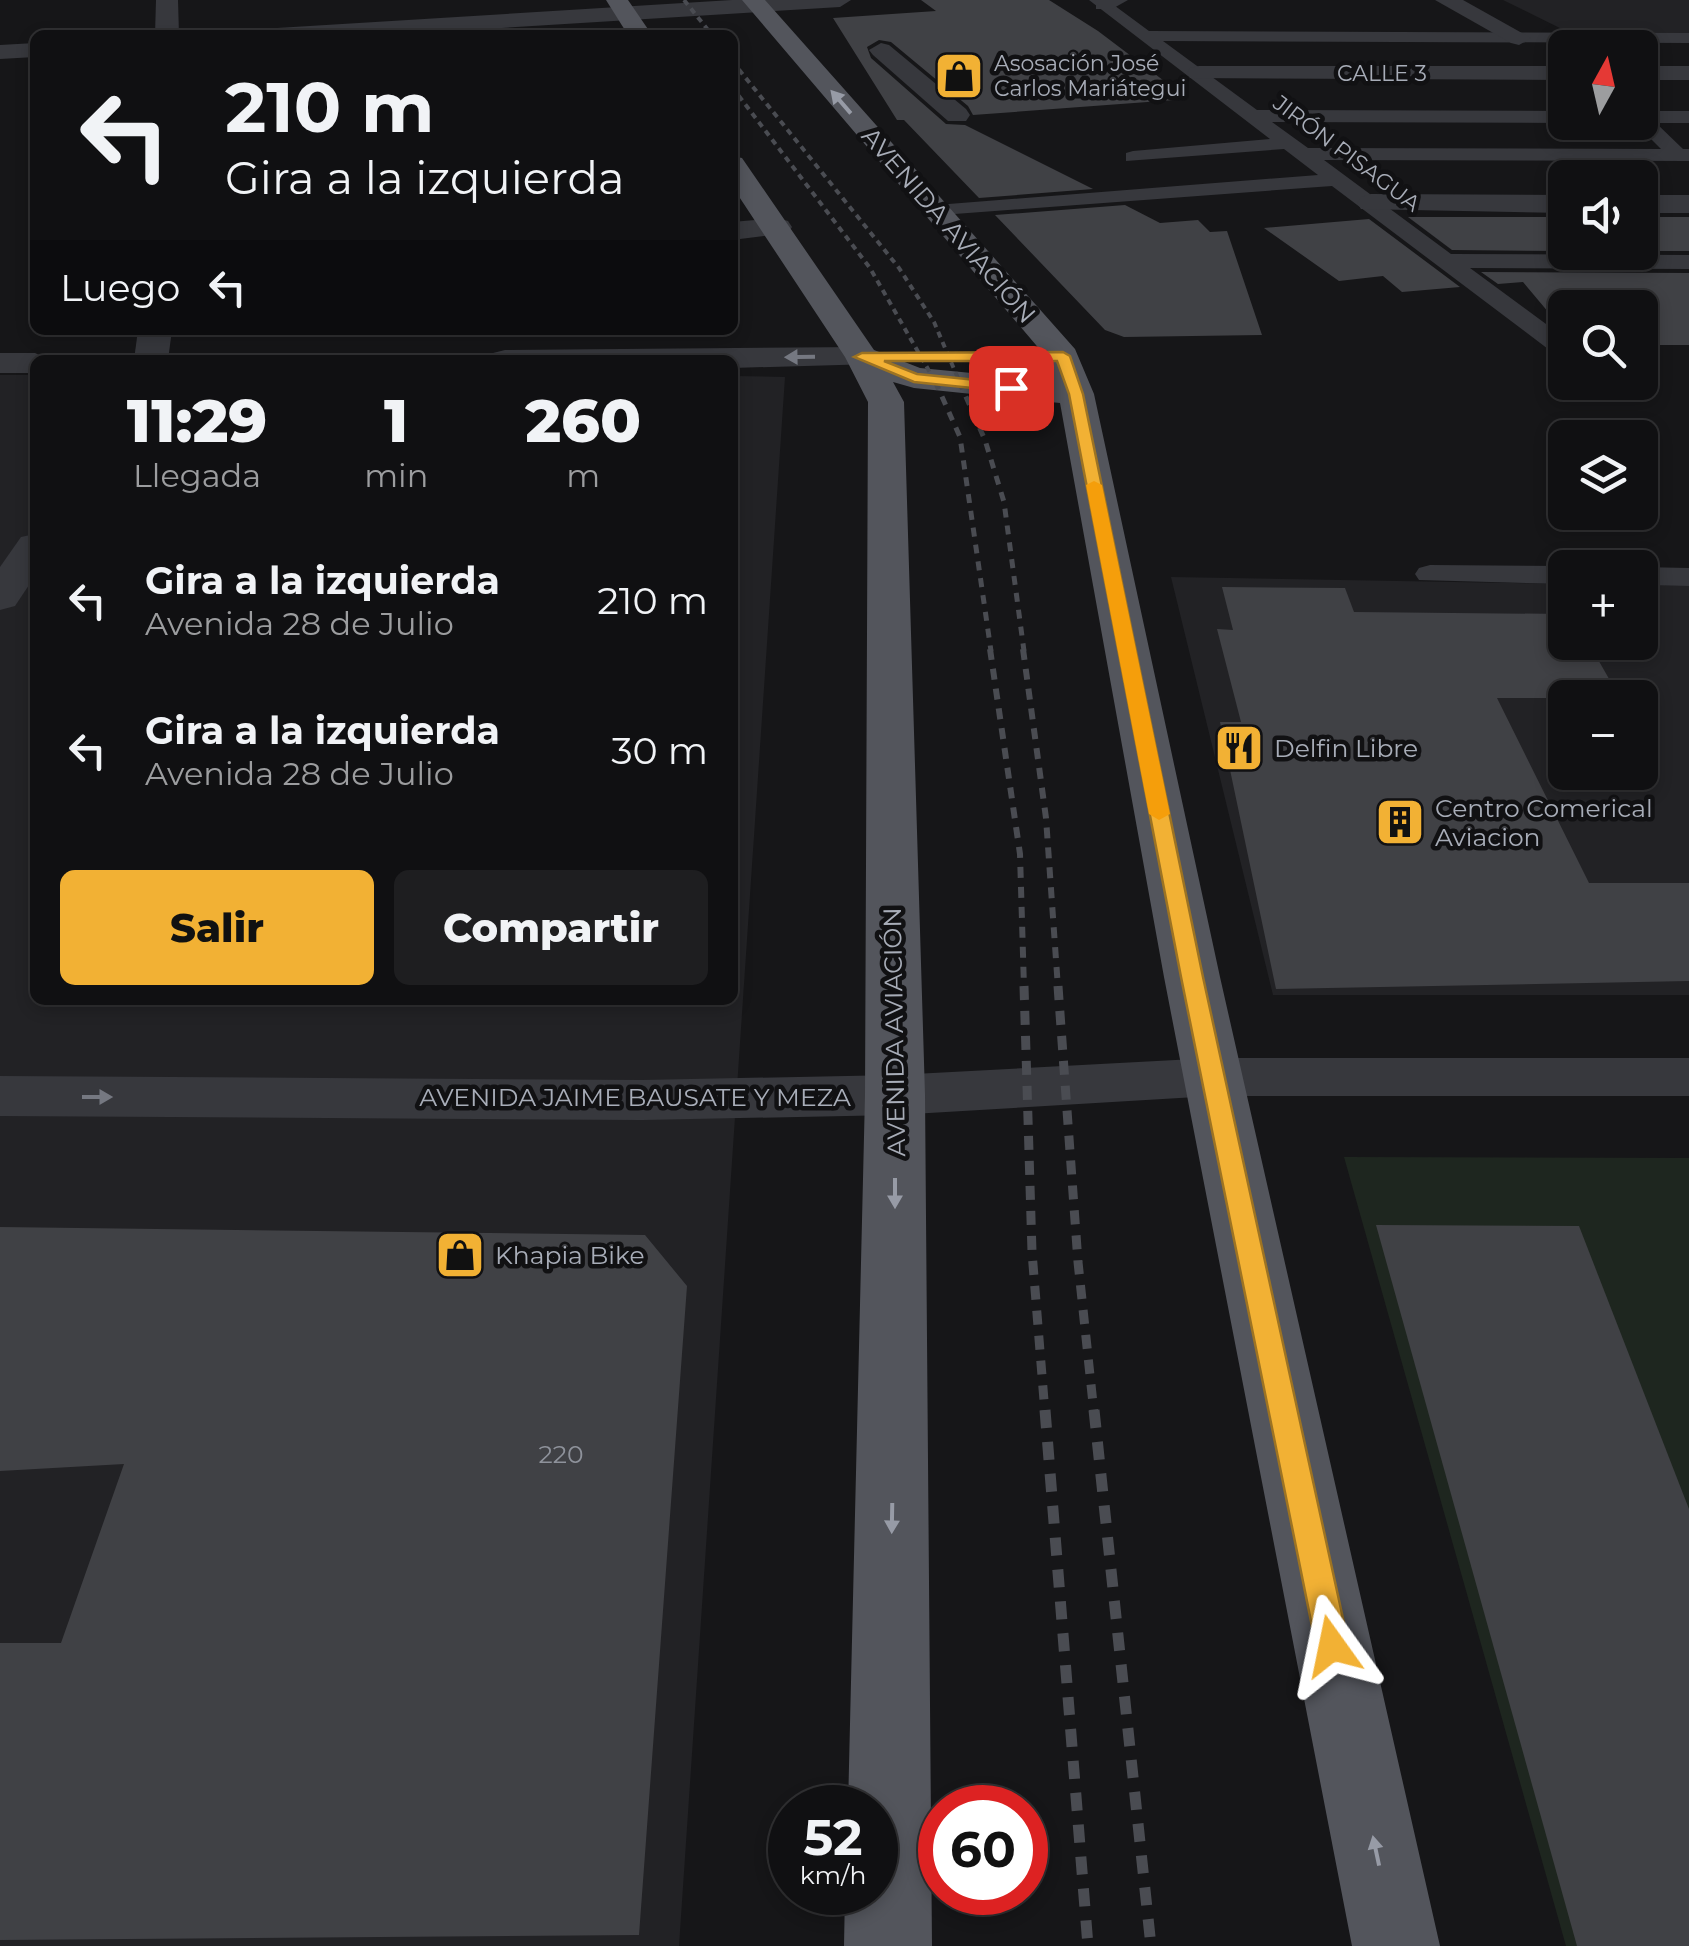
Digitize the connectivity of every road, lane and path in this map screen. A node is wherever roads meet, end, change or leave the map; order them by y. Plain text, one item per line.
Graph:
1 (167, 0) edge
2 (840, 0) edge
3 (1446, 0) edge
4 (1106, 1) edge
5 (755, 2) edge
6 (621, 6) edge
7 (168, 30) edge
8 (336, 30) edge
9 (637, 30) edge
10 (1147, 36) junction
11 (1519, 38) junction
12 (1689, 38) edge
13 (30, 50) edge
14 (881, 50) dead end
15 (0, 52) edge
16 (1199, 73) junction
17 (1548, 73) edge
18 (1658, 73) edge
19 (1689, 73) edge
20 (1658, 99) edge
21 (957, 115) dead end
22 (1256, 116) junction
23 (1548, 117) edge
24 (1682, 117) edge
25 (1658, 133) edge
26 (1298, 148) junction
27 (1684, 155) edge
28 (1133, 157) dead end
29 (738, 172) edge
30 (1340, 179) junction
31 (1371, 203) junction
32 (1548, 204) edge
33 (1658, 204) edge
34 (1689, 204) edge
35 (936, 211) junction
36 (777, 227) junction
37 (738, 230) edge
38 (1448, 261) junction
39 (1689, 262) edge
40 (1548, 337) edge
41 (862, 357) junction
42 (738, 358) edge
43 (0, 362) edge
44 (30, 363) edge
45 (1069, 375) junction
46 (30, 553) edge
47 (1430, 574) dead end
48 (1548, 576) edge
49 (1658, 576) edge
50 (1689, 577) edge
51 (0, 597) edge
52 (1213, 1077) junction
53 (1689, 1077) edge
54 (895, 1095) junction
55 (0, 1096) edge
56 (888, 1946) edge
57 (1396, 1946) edge

1 - 7 street
2 - 5 street
3 - 11 street
4 - 10 lane, JIRÓN PISAGUA
5 - 6 street
35 -> 5 main road, AVENIDA AVIACIÓN
6 - 8 street
6 - 9 main road
10 - 11 lane
10 - 16 lane, JIRÓN PISAGUA
11 - 12 lane
13 - 15 street
14 - 21 street
16 - 17 street, CALLE 3
16 - 22 lane, JIRÓN PISAGUA
18 - 19 street
20 - 24 lane
22 - 23 lane
22 - 26 lane, JIRÓN PISAGUA
25 - 27 lane
26 - 27 lane
26 - 28 lane
26 - 30 lane, JIRÓN PISAGUA
29 - 36 main road, AVENIDA AVIACIÓN
30 - 31 lane, JIRÓN PISAGUA
30 - 35 lane
31 - 32 street
31 - 38 lane, JIRÓN PISAGUA
33 - 34 street
35 - 45 main road, AVENIDA AVIACIÓN
36 - 37 street
36 - 41 main road, AVENIDA AVIACIÓN
38 - 39 lane
38 - 40 lane, JIRÓN PISAGUA
41 -> 42 street
41 - 45 main road
41 - 54 main road, AVENIDA AVIACIÓN
43 - 44 street
45 - 52 main road, AVENIDA AVIACIÓN
46 - 51 street
47 - 48 lane
49 - 50 lane
52 - 53 street, AVENIDA JAIME BAUSATE Y MEZA
52 - 54 street, AVENIDA JAIME BAUSATE Y MEZA
57 -> 52 main road, AVENIDA AVIACIÓN
55 -> 54 street, AVENIDA JAIME BAUSATE Y MEZA
54 -> 56 main road, AVENIDA AVIACIÓN

